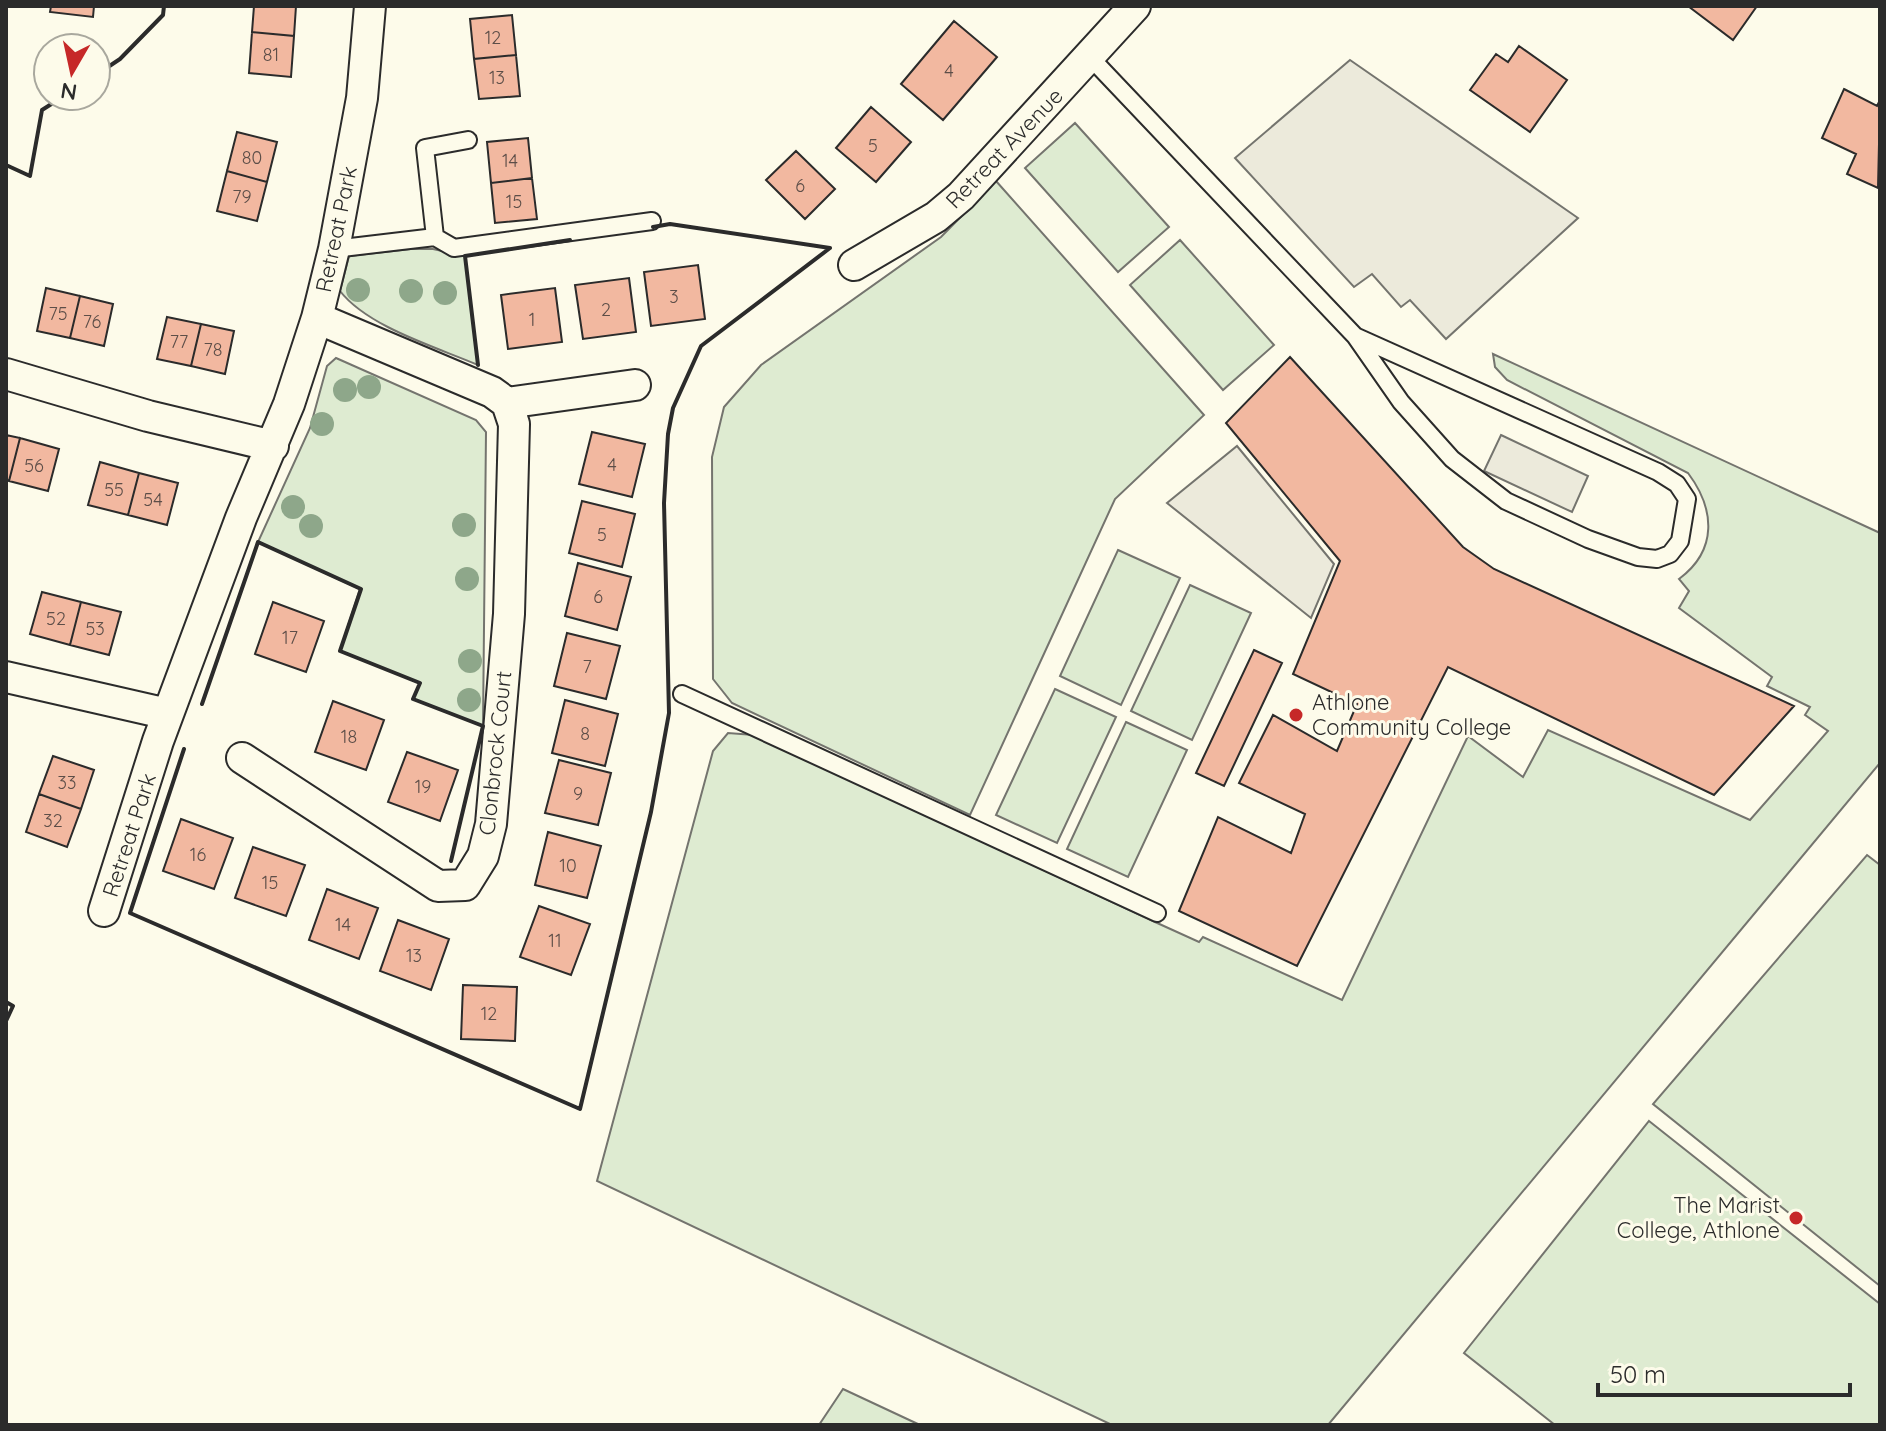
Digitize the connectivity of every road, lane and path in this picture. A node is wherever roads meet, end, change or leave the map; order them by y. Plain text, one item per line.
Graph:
1 (370, 6) edge
2 (1135, 6) edge
3 (1090, 57) junction
4 (468, 140) dead end
5 (652, 221) dead end
6 (435, 237) junction
7 (334, 249) junction
8 (854, 265) dead end
9 (317, 318) junction
10 (1355, 336) junction
11 (6, 374) edge
12 (635, 385) dead end
13 (507, 403) junction
14 (273, 446) junction
15 (6, 677) edge
16 (682, 694) dead end
17 (168, 714) junction
18 (242, 758) dead end
19 (104, 911) dead end
20 (1157, 913) dead end

1 - 7 street, Retreat Park
2 - 3 street, Retreat Avenue
3 - 8 street, Retreat Avenue
3 - 10 lane
4 - 6 lane
5 - 6 lane
6 - 7 lane
7 - 9 street, Retreat Park
9 - 13 street
9 - 14 street, Retreat Park
10 - 10 lane
11 - 14 street
12 - 13 street
13 - 18 street, Clonbrock Court
14 - 17 street, Retreat Park
15 - 17 street
16 - 20 lane
17 - 19 street, Retreat Park

